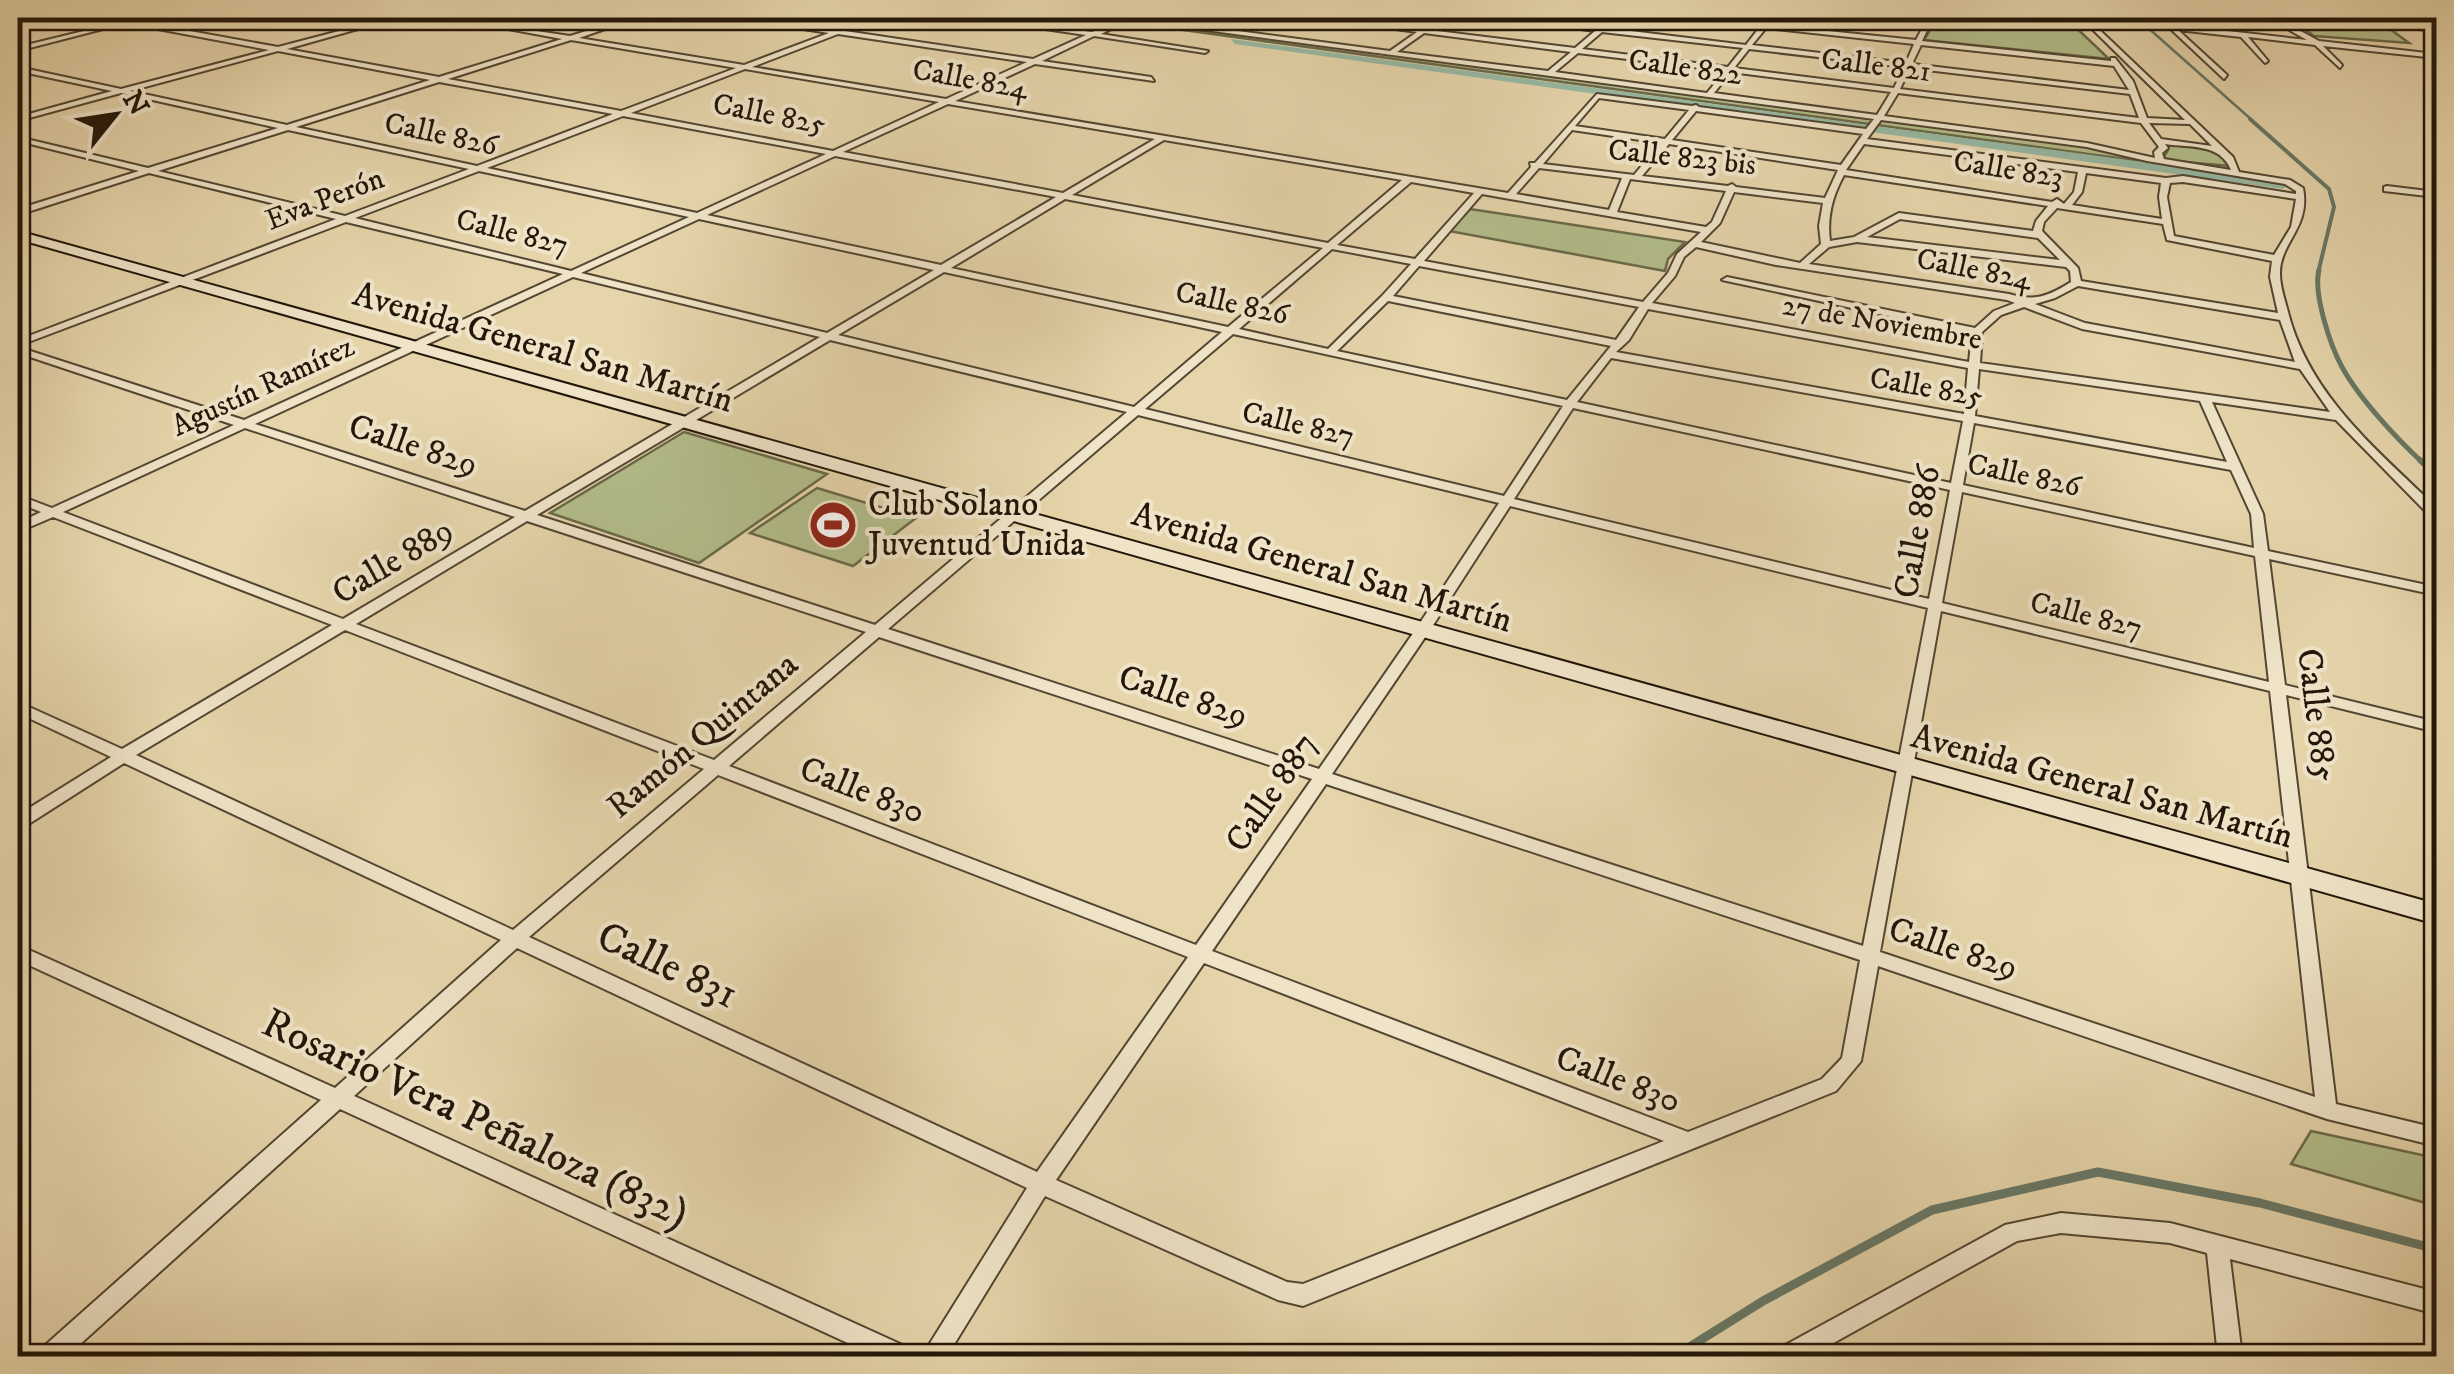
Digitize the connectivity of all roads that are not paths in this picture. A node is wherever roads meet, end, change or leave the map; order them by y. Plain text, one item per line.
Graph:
1 (111, 18) edge
2 (146, 18) edge
3 (394, 18) edge
4 (452, 18) edge
5 (634, 18) edge
6 (744, 18) edge
7 (874, 18) edge
8 (982, 18) edge
9 (1129, 18) edge
10 (1184, 18) edge
11 (1318, 18) edge
12 (1442, 18) edge
13 (1503, 18) edge
14 (1614, 18) edge
15 (1688, 18) edge
16 (1771, 18) edge
17 (1874, 18) edge
18 (2084, 18) edge
19 (2162, 18) edge
20 (2221, 18) edge
21 (2272, 18) edge
22 (2329, 18) edge
23 (1011, 19) edge
24 (1351, 19) edge
25 (1928, 20) edge
26 (131, 21) junction
27 (1172, 23) junction
28 (2282, 23) junction
29 (1763, 26) junction
30 (2172, 27) junction
31 (1598, 29) junction
32 (2436, 30) edge
33 (1422, 31) junction
34 (838, 32) junction
35 (1094, 34) junction
36 (2242, 34) junction
37 (571, 38) junction
38 (1314, 42) junction
39 (2316, 42) junction
40 (1918, 44) junction
41 (2112, 44) junction
42 (1748, 47) junction
43 (18, 48) edge
44 (280, 48) junction
45 (1575, 50) junction
46 (1204, 51) dead end
47 (1392, 52) junction
48 (2436, 56) edge
49 (2265, 61) dead end
50 (1034, 62) junction
51 (2117, 64) junction
52 (1906, 66) junction
53 (2340, 66) dead end
54 (742, 67) junction
55 (18, 69) edge
56 (1728, 70) junction
57 (1550, 73) junction
58 (2224, 77) dead end
59 (443, 78) junction
60 (1151, 79) dead end
61 (2153, 86) junction
62 (2130, 89) junction
63 (119, 91) junction
64 (1893, 91) junction
65 (1710, 94) junction
66 (947, 102) junction
67 (1696, 108) junction
68 (625, 114) junction
69 (18, 118) edge
70 (2144, 121) junction
71 (2190, 122) junction
72 (1569, 126) junction
73 (286, 128) junction
74 (1870, 128) junction
75 (18, 138) edge
76 (1162, 138) junction
77 (1672, 140) junction
78 (2160, 141) junction
79 (2219, 149) junction
80 (835, 153) junction
81 (2160, 161) junction
82 (1534, 165) junction
83 (480, 169) junction
84 (1842, 170) junction
85 (2082, 170) junction
86 (149, 171) junction
87 (2235, 171) junction
88 (1638, 177) junction
89 (1626, 178) junction
90 (1409, 179) junction
91 (2166, 182) junction
92 (1732, 187) junction
93 (2387, 188) dead end
94 (1480, 191) junction
95 (2436, 195) edge
96 (1066, 196) junction
97 (1510, 196) junction
98 (2301, 197) junction
99 (1826, 201) junction
100 (2063, 203) junction
101 (18, 212) edge
102 (1612, 214) junction
103 (696, 215) junction
104 (348, 218) junction
105 (2166, 222) junction
106 (1708, 230) junction
107 (18, 234) edge
108 (2039, 236) junction
109 (1858, 239) junction
110 (1692, 244) junction
111 (1826, 244) junction
112 (1332, 247) junction
113 (2279, 259) junction
114 (1417, 264) junction
115 (1804, 264) junction
116 (2068, 264) junction
117 (944, 268) junction
118 (569, 273) junction
119 (182, 280) junction
120 (1727, 280) dead end
121 (2076, 283) junction
122 (1386, 298) junction
123 (2027, 302) junction
124 (1645, 305) junction
125 (2282, 318) junction
126 (1234, 331) junction
127 (1978, 332) junction
128 (830, 336) junction
129 (1618, 344) junction
130 (413, 345) junction
131 (18, 346) edge
132 (1332, 350) junction
133 (1608, 354) junction
134 (1975, 366) junction
135 (2302, 366) junction
136 (2205, 399) junction
137 (1571, 402) junction
138 (1136, 412) junction
139 (2340, 417) junction
140 (1969, 421) junction
141 (688, 422) junction
142 (241, 424) junction
143 (2237, 466) junction
144 (1956, 487) junction
145 (18, 498) edge
146 (1510, 501) junction
147 (52, 512) junction
148 (2436, 514) edge
149 (1014, 516) junction
150 (525, 517) junction
151 (18, 528) edge
152 (2262, 553) junction
153 (2436, 591) edge
154 (1935, 605) junction
155 (348, 625) junction
156 (878, 630) junction
157 (1422, 630) junction
158 (2277, 689) junction
159 (18, 707) edge
160 (2436, 727) edge
161 (123, 756) junction
162 (1904, 766) junction
163 (714, 769) junction
164 (1322, 777) junction
165 (18, 823) edge
166 (2302, 876) junction
167 (2436, 914) edge
168 (517, 937) junction
169 (18, 952) edge
170 (1200, 956) junction
171 (1871, 956) junction
172 (338, 1097) junction
173 (2327, 1110) junction
174 (2436, 1137) edge
175 (1684, 1140) junction
176 (1041, 1184) junction
177 (2217, 1247) junction
178 (2436, 1304) edge
179 (50, 1356) edge
180 (900, 1356) edge
181 (934, 1356) edge
182 (1788, 1356) edge
183 (2230, 1356) edge

1 - 26 street, Calle 825
2 - 26 street
3 - 44 street
4 - 37 street, Calle 824
5 - 37 street
6 - 34 street
7 - 34 street, Eva Perón
8 - 23 street
9 - 27 street, Calle 822
9 - 35 street, Agustín Ramírez
10 - 27 street
11 - 24 street, Calle 821
12 - 33 street
13 - 31 street
14 - 31 street
15 - 29 street
16 - 29 street
17 - 25 street
18 - 41 street
19 - 30 street
20 - 28 street
21 - 28 street
22 - 32 street
23 - 35 street
24 - 33 street, Calle 821
24 - 38 street
25 - 40 street
26 - 43 street
26 - 44 street, Calle 825
27 - 38 street, Calle 822
28 - 39 street
29 - 40 street
29 - 42 street
30 - 36 street
30 - 58 street
31 - 42 street
31 - 45 street
33 - 45 street, Calle 821
33 - 47 street
34 - 50 street
34 - 54 street, Eva Perón
35 - 46 street
35 - 50 street, Agustín Ramírez
36 - 39 street
36 - 49 street
37 - 54 street, Calle 824
37 - 59 street
38 - 47 street, Calle 822
39 - 48 street
39 - 53 street
40 - 51 street
40 - 52 street
41 - 51 street
41 - 61 street
42 - 52 street
42 - 56 street
44 - 59 street, Calle 825
44 - 63 street
45 - 56 street, Calle 821
45 - 57 street
47 - 57 street, Calle 822
50 - 60 street
50 - 66 street, Agustín Ramírez
51 - 62 street
52 - 62 street
52 - 64 street
54 - 66 street, Calle 824
54 - 68 street, Eva Perón
55 - 63 street, Calle 826
56 - 64 street, Calle 821
56 - 65 street
57 - 65 street, Calle 822
59 - 68 street, Calle 825
59 - 73 street
61 - 62 street
61 - 71 street
62 - 70 street
63 - 69 street
63 - 73 street, Calle 826
64 - 70 street, Calle 821
64 - 74 street
65 - 74 street, Calle 822
66 - 76 street, Calle 824
66 - 80 street, Agustín Ramírez
67 - 72 street
67 - 74 street
67 - 77 street
68 - 80 street, Calle 825
68 - 83 street, Eva Perón
70 - 71 street, Calle 821
70 - 78 street
71 - 79 street
72 - 77 street, Calle 823
72 - 82 street
73 - 83 street, Calle 826
73 - 86 street
74 - 81 street, Calle 822
74 - 84 street
74 - 85 street, Calle 823
75 - 86 street, Calle 827
76 - 90 street, Calle 824
76 - 96 street, Calle 889
77 - 84 street, Calle 823
77 - 88 street
78 - 79 street
78 - 81 street
79 - 87 street
80 - 96 street, Calle 825
80 - 103 street, Agustín Ramírez
81 - 87 street, Calle 822
82 - 89 street, Calle 823 bis
82 - 97 street
83 - 103 street, Calle 826
83 - 104 street, Eva Perón
84 - 99 street
84 - 100 street, Calle 823
85 - 91 street, Calle 823
85 - 100 street
86 - 101 street
86 - 104 street, Calle 827
87 - 98 street, Calle 822
88 - 89 street, Calle 823 bis
88 - 92 street, Calle 823 bis
89 - 102 street
90 - 94 street, Calle 824
90 - 112 street, Ramón Quintana
91 - 98 street, Calle 823
91 - 105 street
92 - 99 street, Calle 823 bis
92 - 106 street, Calle 887
93 - 95 street
94 - 97 street, Calle 824
94 - 114 street
96 - 112 street, Calle 825
96 - 117 street, Calle 889
97 - 102 street
98 - 113 street
99 - 111 street
100 - 105 street, Calle 823
100 - 108 street
102 - 106 street
103 - 117 street, Calle 826
103 - 118 street, Agustín Ramírez
104 - 118 street, Calle 827
104 - 119 street, Eva Perón
105 - 113 street
106 - 110 street, Calle 887
107 - 119 main road, Avenida General San Martín
108 - 109 street
108 - 116 street
109 - 111 street
109 - 116 street
110 - 115 street, Calle 824
110 - 124 street, Calle 887
111 - 115 street
112 - 114 street, Calle 825
112 - 126 street, Ramón Quintana
113 - 125 street
114 - 122 street
114 - 124 street, 27 de Noviembre
115 - 123 street, Calle 824
116 - 121 street
117 - 126 street, Calle 826
117 - 128 street, Calle 889
118 - 128 street, Calle 827
118 - 130 street, Agustín Ramírez
119 - 130 main road, Avenida General San Martín
119 - 131 street, Eva Perón
120 - 127 street
121 - 123 street
121 - 125 street
122 - 129 street
122 - 132 street
123 - 127 street
123 - 135 street, Calle 824
124 - 129 street, Calle 887
124 - 134 street, 27 de Noviembre
125 - 135 street
126 - 132 street, Calle 826
126 - 138 street, Ramón Quintana
127 - 134 street, Calle 886
128 - 138 street, Calle 827
128 - 141 street, Calle 889
129 - 133 street, Calle 887
130 - 141 main road, Avenida General San Martín
130 - 142 street, Agustín Ramírez
131 - 142 street, Calle 829
132 - 137 street, Calle 826
133 - 137 street, Calle 887
133 - 140 street, Calle 825
134 - 136 street, 27 de Noviembre
134 - 140 street, Calle 886
135 - 139 street
136 - 139 street, 27 de Noviembre
136 - 143 street, Calle 885
137 - 144 street, Calle 826
137 - 146 street, Calle 887
138 - 146 street, Calle 827
138 - 149 street, Ramón Quintana
139 - 148 street
140 - 143 street, Calle 825
140 - 144 street, Calle 886
141 - 149 main road, Avenida General San Martín
141 - 150 street, Calle 889
142 - 147 street, Agustín Ramírez
142 - 150 street, Calle 829
143 - 152 street, Calle 885
144 - 152 street, Calle 826
144 - 154 street, Calle 886
145 - 147 street, Calle 830
146 - 154 street, Calle 827
146 - 157 street, Calle 887
147 - 151 street, Agustín Ramírez
147 - 155 street, Calle 830
149 - 156 street, Ramón Quintana
149 - 157 main road, Avenida General San Martín
150 - 155 street, Calle 889
150 - 156 street, Calle 829
152 - 153 street, Calle 826
152 - 158 street, Calle 885
154 - 158 street, Calle 827
154 - 162 street, Calle 886
155 - 161 street, Calle 889
155 - 163 street, Calle 830
156 - 163 street, Ramón Quintana
156 - 164 street, Calle 829
157 - 162 main road, Avenida General San Martín
157 - 164 street, Calle 887
158 - 160 street, Calle 827
158 - 166 street, Calle 885
159 - 161 street, Calle 831
161 - 165 street, Calle 889
161 - 168 street, Calle 831
162 - 166 main road, Avenida General San Martín
162 - 171 street, Calle 886
163 - 168 street, Ramón Quintana
163 - 170 street, Calle 830
164 - 170 street, Calle 887
164 - 171 street, Calle 829
166 - 167 main road, Avenida General San Martín
166 - 173 street, Calle 885
168 - 172 street, Ramón Quintana
168 - 176 street, Calle 831
169 - 172 street, Rosario Vera Peñaloza (832)
170 - 175 street, Calle 830
170 - 176 street, Calle 887
171 - 173 street, Calle 829
171 - 175 street, Calle 886
172 - 179 street, Ramón Quintana
172 - 180 street, Rosario Vera Peñaloza (832)
173 - 174 street, Calle 829
175 - 176 street, Calle 831
176 - 181 street, Calle 887
177 - 178 street
177 - 182 street
177 - 183 street

